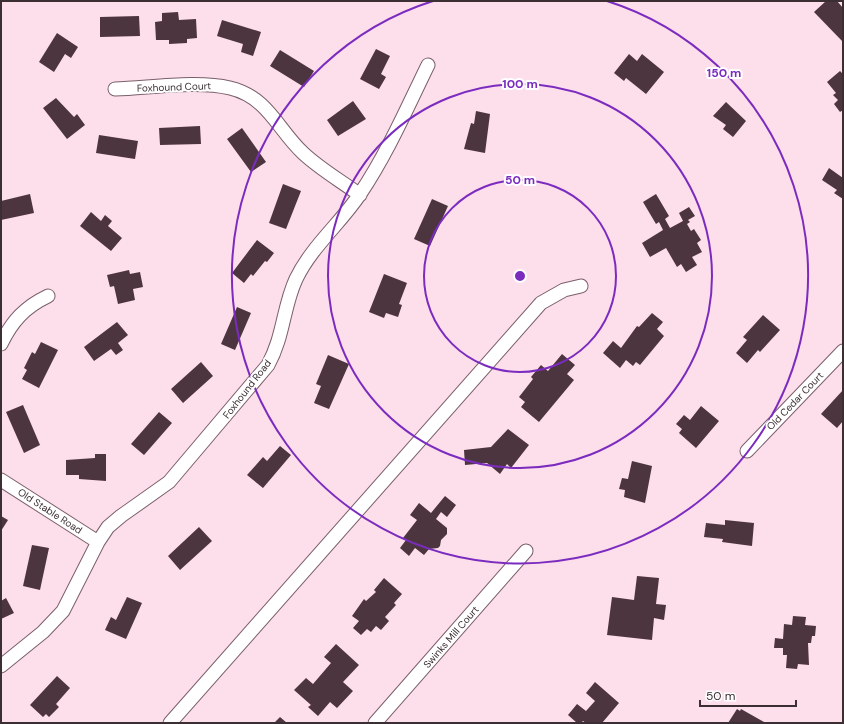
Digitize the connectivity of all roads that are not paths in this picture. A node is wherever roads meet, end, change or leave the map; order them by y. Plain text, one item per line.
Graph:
1 (428, 64) dead end
2 (115, 89) dead end
3 (360, 195) junction
4 (581, 286) dead end
5 (48, 296) dead end
6 (1, 344) edge
7 (843, 351) edge
8 (747, 451) dead end
9 (1, 480) edge
10 (98, 542) junction
11 (526, 550) dead end
12 (1, 666) edge
13 (170, 723) edge
14 (375, 723) edge

1 - 3 street, Foxhound Road
2 - 3 street, Foxhound Court
3 - 10 street, Foxhound Road
4 - 13 street
5 - 6 street
7 - 8 street, Old Cedar Court
9 - 10 street, Old Stable Road
10 - 12 street, Foxhound Road
11 - 14 street, Swinks Mill Court

